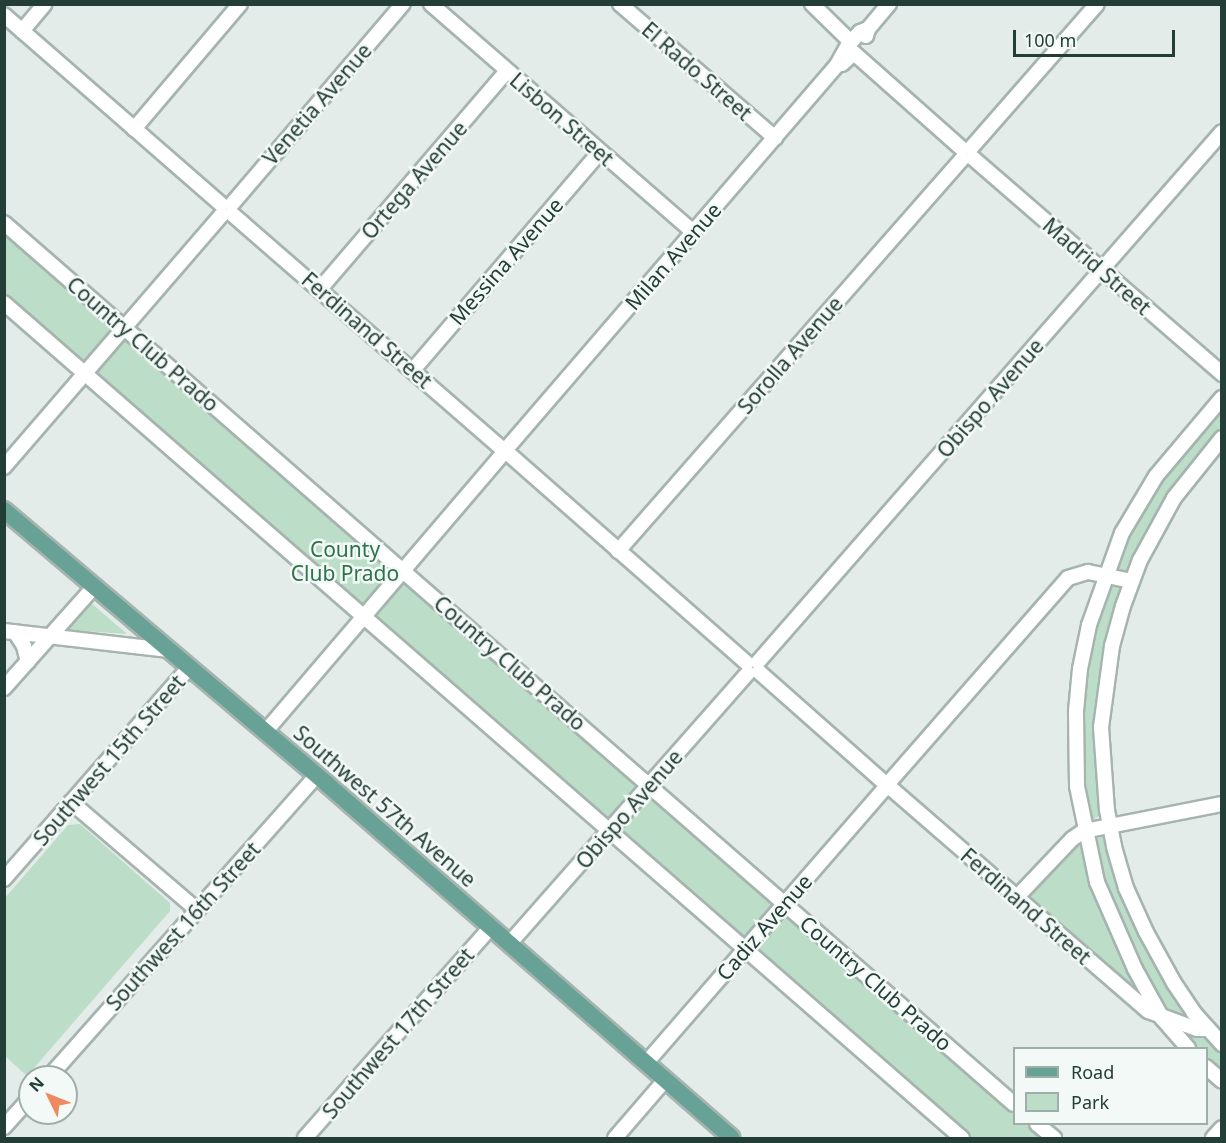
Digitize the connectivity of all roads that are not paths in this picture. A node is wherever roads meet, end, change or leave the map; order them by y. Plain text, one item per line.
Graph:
1 (45, 4) edge
2 (240, 4) edge
3 (403, 4) edge
4 (431, 4) edge
5 (620, 4) edge
6 (812, 4) edge
7 (890, 4) edge
8 (1097, 4) edge
9 (4, 15) edge
10 (22, 31) junction
11 (853, 47) junction
12 (507, 70) junction
13 (134, 129) junction
14 (1221, 132) edge
15 (775, 138) junction
16 (600, 152) junction
17 (967, 153) junction
18 (227, 209) junction
19 (4, 223) edge
20 (694, 233) junction
21 (1101, 270) junction
22 (320, 290) junction
23 (4, 303) edge
24 (125, 327) junction
25 (412, 370) junction
26 (86, 374) junction
27 (1221, 375) edge
28 (1221, 398) edge
29 (1221, 438) edge
30 (505, 452) junction
31 (4, 467) edge
32 (4, 510) edge
33 (618, 551) junction
34 (403, 571) junction
35 (1106, 576) junction
36 (1132, 581) junction
37 (94, 587) junction
38 (364, 617) junction
39 (10, 631) edge
40 (52, 635) junction
41 (169, 651) junction
42 (28, 662) junction
43 (189, 668) junction
44 (753, 668) junction
45 (4, 688) edge
46 (266, 731) junction
47 (317, 775) junction
48 (651, 785) junction
49 (888, 785) junction
50 (71, 802) junction
51 (1221, 804) edge
52 (1110, 826) junction
53 (1084, 831) junction
54 (610, 832) junction
55 (4, 879) edge
56 (1017, 897) junction
57 (784, 903) junction
58 (197, 910) junction
59 (490, 928) junction
60 (509, 944) junction
61 (744, 949) junction
62 (1162, 1018) junction
63 (1208, 1029) junction
64 (1221, 1044) edge
65 (1187, 1047) edge
66 (646, 1063) junction
67 (60, 1065) edge
68 (1208, 1069) edge
69 (665, 1080) junction
70 (1221, 1081) edge
71 (1013, 1103) edge
72 (18, 1111) edge
73 (1038, 1125) edge
74 (4, 1127) edge
75 (1221, 1128) edge
76 (305, 1138) edge
77 (615, 1138) edge
78 (732, 1138) edge
79 (962, 1138) edge
80 (1054, 1138) edge
81 (1213, 1138) edge

1 - 10 street
2 - 13 street
3 - 18 street, Venetia Avenue
4 - 12 street, Lisbon Street
5 - 15 street, El Rado Street
6 - 11 street, Madrid Street
7 - 11 street, Milan Avenue
8 - 17 street, Sorolla Avenue
9 - 10 street, Ferdinand Street
10 - 13 street, Ferdinand Street
11 - 15 street, Milan Avenue
11 - 17 street, Madrid Street
12 - 16 street, Lisbon Street
12 - 22 street, Ortega Avenue
13 - 18 street, Ferdinand Street
14 - 21 street, Obispo Avenue
15 - 20 street, Milan Avenue
16 - 20 street, Lisbon Street
16 - 25 street, Messina Avenue
17 - 21 street, Madrid Street
17 - 33 street, Sorolla Avenue
18 - 22 street, Ferdinand Street
18 - 24 street, Venetia Avenue
19 - 24 street, Country Club Prado
20 - 30 street, Milan Avenue
21 - 27 street, Madrid Street
21 - 44 street, Obispo Avenue
22 - 25 street, Ferdinand Street
23 - 26 street
24 - 26 street, Venetia Avenue
24 - 34 street, Country Club Prado
25 - 30 street, Ferdinand Street
26 - 31 street, Venetia Avenue
26 - 38 street
28 - 35 street
29 - 36 street
30 - 33 street, Ferdinand Street
30 - 34 street, Milan Avenue
32 - 37 main road, Southwest 57th Avenue
33 - 44 street, Ferdinand Street
34 - 38 street, Milan Avenue
34 - 48 street, Country Club Prado
35 - 36 street, Cadiz Avenue
35 - 49 street, Cadiz Avenue
35 - 53 street
36 - 52 street
37 - 40 street
37 - 41 main road, Southwest 57th Avenue
38 - 46 street, Milan Avenue
38 - 54 street
39 - 40 street
39 - 42 street
40 - 41 street
40 - 42 street
41 - 43 main road, Southwest 57th Avenue
42 - 45 street
43 - 46 main road, Southwest 57th Avenue
43 - 50 street, Southwest 15th Street
44 - 48 street, Obispo Avenue
44 - 49 street, Ferdinand Street
46 - 47 main road, Southwest 57th Avenue
47 - 58 street, Southwest 16th Street
47 - 59 main road, Southwest 57th Avenue
48 - 54 street, Obispo Avenue
48 - 57 street, Country Club Prado
49 - 56 street, Ferdinand Street
49 - 57 street, Cadiz Avenue
50 - 55 street, Southwest 15th Street
50 - 58 street
51 - 52 street
52 - 53 street
52 - 63 street
53 - 56 street
53 - 62 street
54 - 60 street, Obispo Avenue
54 - 61 street
56 - 62 street, Ferdinand Street
57 - 61 street, Cadiz Avenue
57 - 71 street, Country Club Prado
58 - 67 street, Southwest 16th Street
59 - 60 main road, Southwest 57th Avenue
59 - 76 street, Southwest 17th Street
60 - 66 main road, Southwest 57th Avenue
61 - 66 street, Cadiz Avenue
61 - 79 street
62 - 63 street
62 - 65 street
63 - 64 street
66 - 69 main road, Southwest 57th Avenue
68 - 70 street
69 - 77 street
69 - 78 main road, Southwest 57th Avenue
72 - 74 street
73 - 80 street
75 - 81 street

